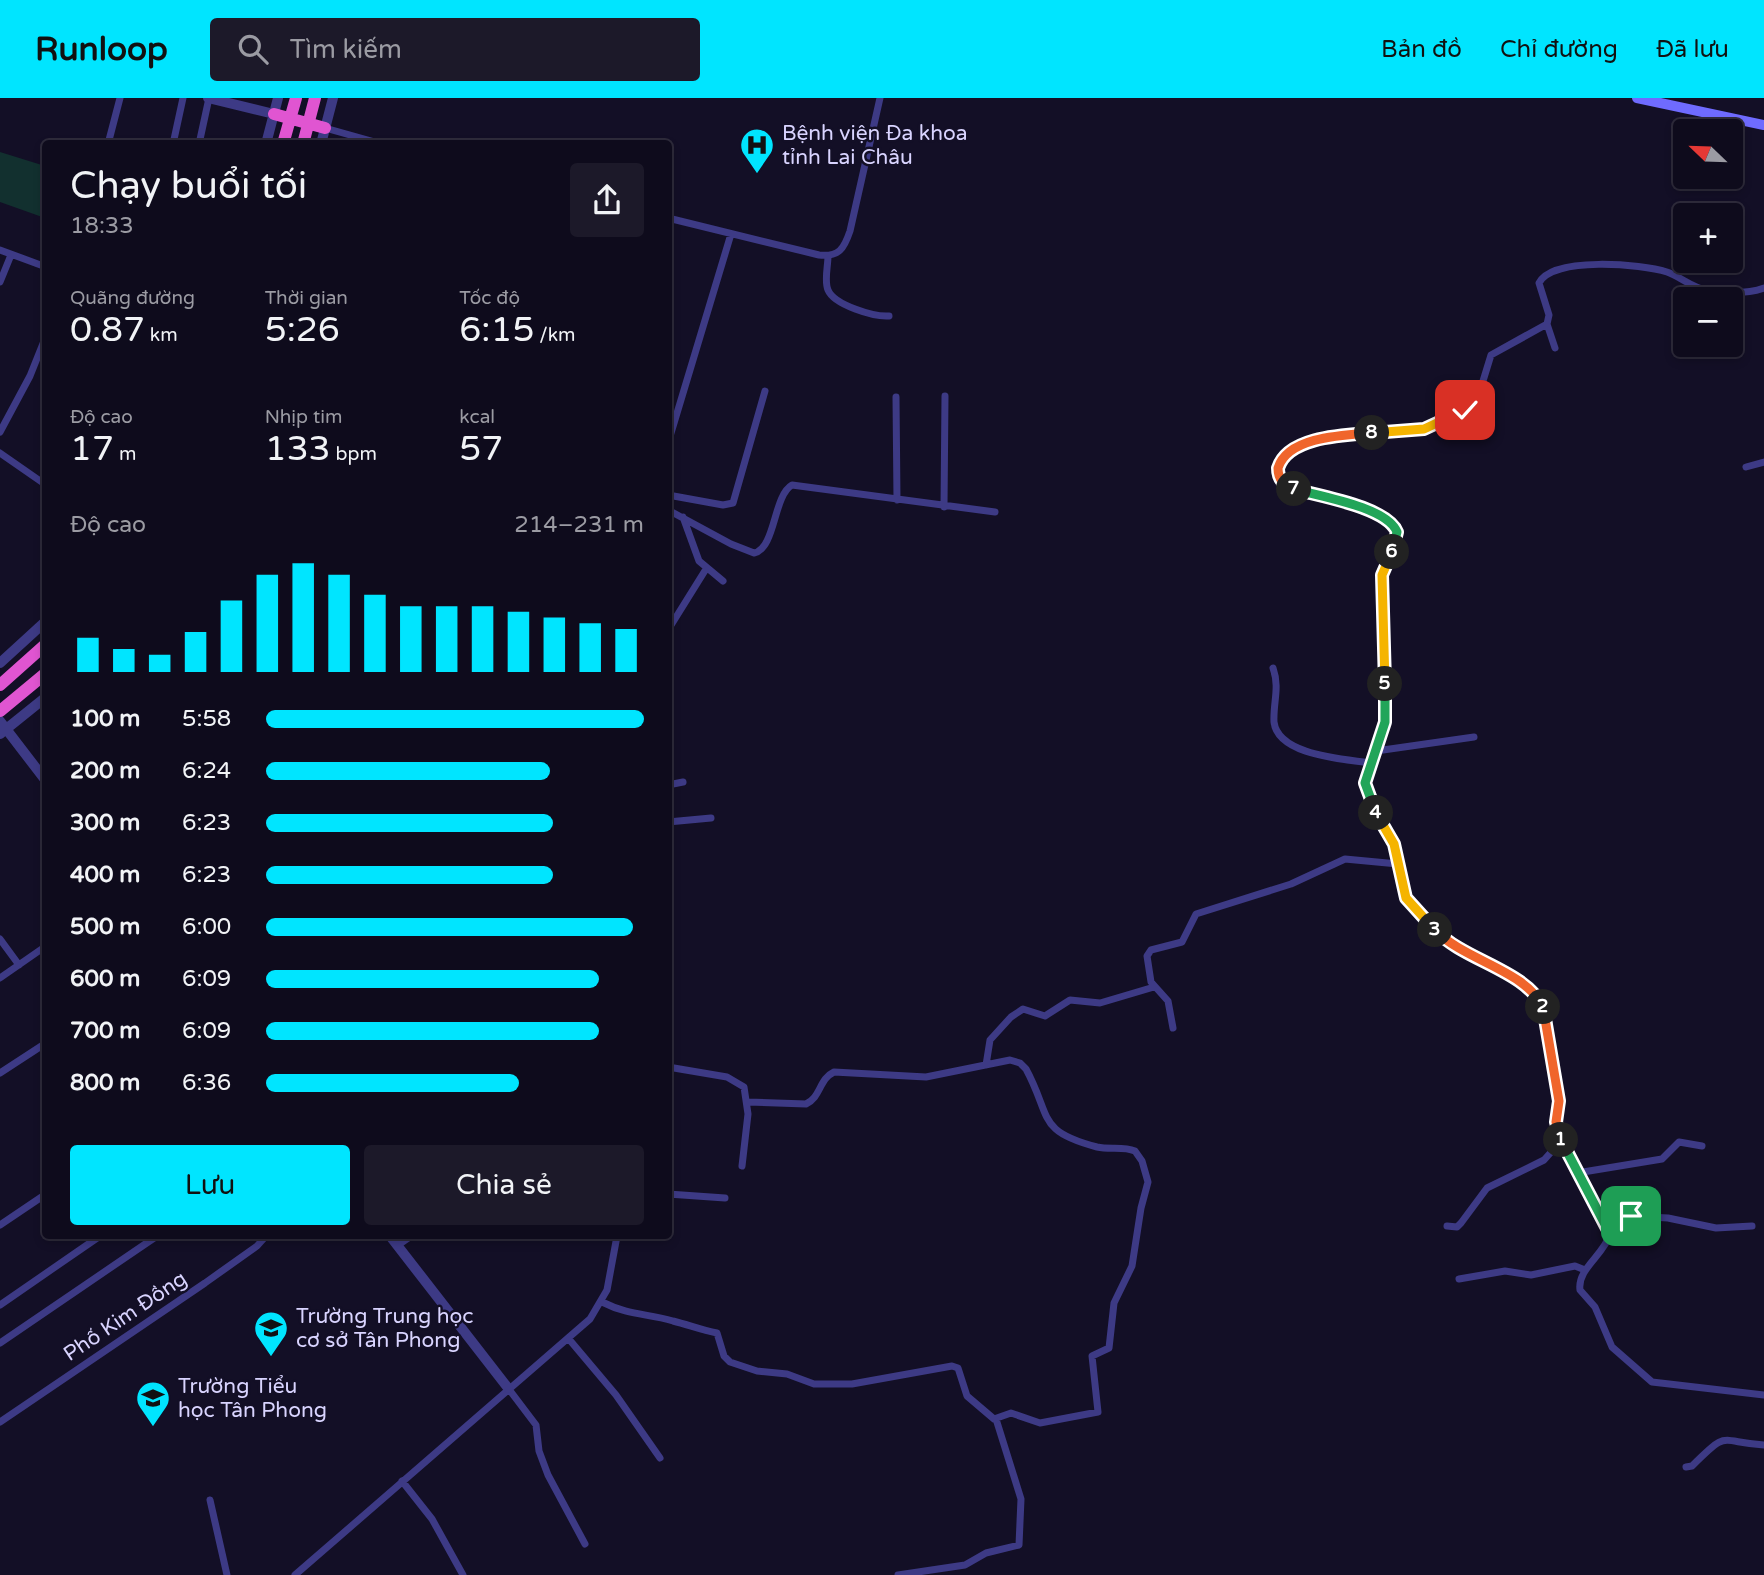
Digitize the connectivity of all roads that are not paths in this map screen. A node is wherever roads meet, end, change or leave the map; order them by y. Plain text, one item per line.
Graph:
1 (120, 98) edge
2 (183, 98) edge
3 (209, 98) edge
4 (278, 98) edge
5 (296, 98) edge
6 (315, 98) edge
7 (333, 98) edge
8 (880, 98) edge
9 (1637, 98) edge
10 (274, 114) junction
11 (290, 118) junction
12 (308, 123) junction
13 (1764, 125) edge
14 (325, 128) junction
15 (109, 140) edge
16 (174, 140) edge
17 (200, 140) edge
18 (267, 140) edge
19 (285, 140) edge
20 (304, 140) edge
21 (322, 140) edge
22 (368, 140) edge
23 (672, 219) edge
24 (731, 234) junction
25 (0, 250) edge
26 (11, 254) junction
27 (832, 255) junction
28 (42, 266) edge
29 (0, 282) edge
30 (1764, 288) edge
31 (889, 316) dead end
32 (1547, 324) junction
33 (42, 346) edge
34 (1555, 348) dead end
35 (765, 391) dead end
36 (945, 396) dead end
37 (896, 397) dead end
38 (672, 430) edge
39 (0, 432) edge
40 (0, 453) edge
41 (1764, 461) edge
42 (1746, 467) dead end
43 (42, 482) edge
44 (672, 496) edge
45 (897, 500) junction
46 (944, 507) junction
47 (672, 512) edge
48 (995, 512) dead end
49 (683, 517) junction
50 (706, 569) junction
51 (723, 581) dead end
52 (672, 624) edge
53 (42, 625) edge
54 (42, 648) edge
55 (0, 663) edge
56 (1273, 668) dead end
57 (42, 676) edge
58 (0, 685) edge
59 (42, 700) edge
60 (0, 711) edge
61 (2, 728) edge
62 (1474, 737) dead end
63 (1376, 751) junction
64 (1370, 763) junction
65 (42, 776) edge
66 (683, 782) dead end
67 (672, 784) edge
68 (711, 818) dead end
69 (672, 822) edge
70 (1398, 864) junction
71 (0, 939) edge
72 (42, 949) edge
73 (19, 965) junction
74 (0, 978) edge
75 (1154, 987) junction
76 (1173, 1028) dead end
77 (42, 1046) edge
78 (986, 1065) junction
79 (672, 1068) edge
80 (0, 1073) edge
81 (748, 1102) junction
82 (1562, 1140) junction
83 (1702, 1146) dead end
84 (742, 1166) dead end
85 (1577, 1173) junction
86 (672, 1194) edge
87 (42, 1197) edge
88 (725, 1198) dead end
89 (0, 1225) edge
90 (1447, 1226) dead end
91 (1752, 1226) dead end
92 (1610, 1234) junction
93 (96, 1239) edge
94 (144, 1239) edge
95 (263, 1239) edge
96 (393, 1239) edge
97 (407, 1239) edge
98 (616, 1239) edge
99 (398, 1245) junction
100 (1585, 1270) junction
101 (1459, 1279) dead end
102 (602, 1302) junction
103 (0, 1305) edge
104 (568, 1338) junction
105 (1, 1340) edge
106 (508, 1388) junction
107 (1764, 1395) edge
108 (996, 1419) junction
109 (0, 1422) edge
110 (1764, 1445) edge
111 (660, 1458) dead end
112 (1686, 1467) dead end
113 (402, 1481) junction
114 (210, 1500) dead end
115 (585, 1545) dead end
116 (227, 1575) edge
117 (295, 1575) edge
118 (463, 1575) edge
119 (898, 1575) edge

1 - 15 street
2 - 16 street
3 - 10 street
3 - 17 street
4 - 10 street
5 - 11 highway
6 - 12 highway
7 - 14 street
8 - 27 street
9 - 13 main road
10 - 11 highway
10 - 18 street
11 - 12 highway
11 - 19 highway
12 - 14 highway
12 - 20 highway
14 - 21 street
14 - 22 street
23 - 24 street
24 - 27 street
24 - 38 street
25 - 26 street
26 - 28 street
26 - 29 street
27 - 31 street
30 - 32 street
32 - 34 street
32 - 63 street
33 - 39 street
35 - 44 street
36 - 46 street
37 - 45 street
40 - 43 street
41 - 42 street
45 - 46 street
45 - 49 street
46 - 48 street
47 - 49 street
49 - 50 street
50 - 51 street
50 - 52 street
53 - 55 street
54 - 58 highway
56 - 64 street
57 - 60 highway
59 - 61 street
61 - 65 street
62 - 63 street
63 - 64 street
64 - 70 street
66 - 67 street
68 - 69 street
70 - 75 street
70 - 82 street
71 - 73 street
72 - 73 street
73 - 74 street
75 - 76 street
75 - 78 street
77 - 80 street
78 - 81 street
78 - 108 street
79 - 81 street
81 - 84 street
82 - 85 street
82 - 90 street
83 - 85 street
85 - 92 street
86 - 88 street
87 - 89 street
91 - 92 street
92 - 100 street
93 - 103 street
94 - 105 street
95 - 109 street, Phố Kim Đồng
96 - 99 street
97 - 99 street
98 - 102 street
99 - 106 street
100 - 101 street
100 - 107 street
102 - 104 street
102 - 108 street
104 - 106 street
104 - 111 street
106 - 113 street
106 - 115 street
108 - 119 street
110 - 112 street
113 - 117 street
113 - 118 street
114 - 116 street

